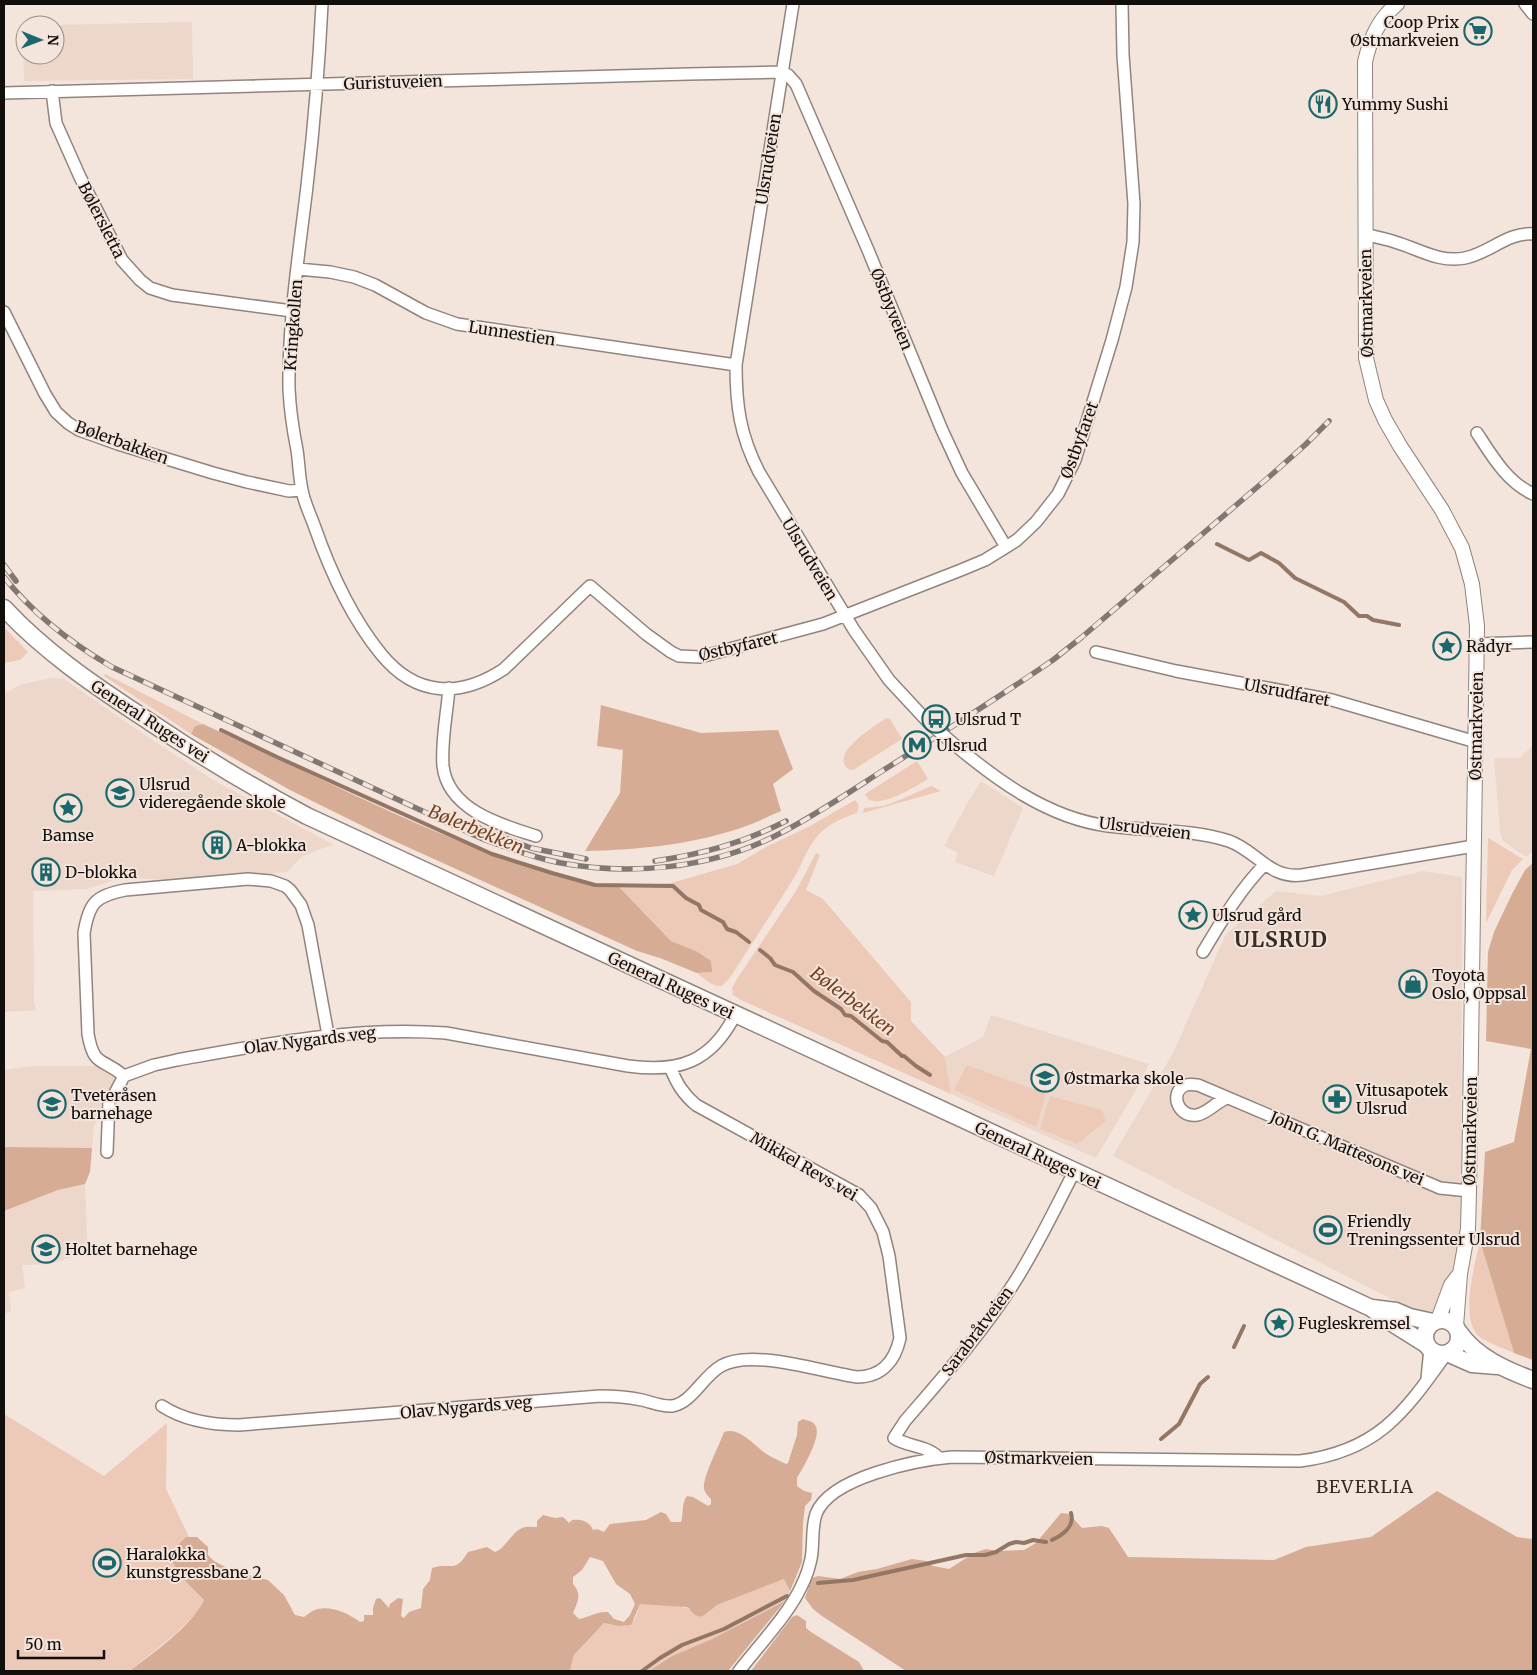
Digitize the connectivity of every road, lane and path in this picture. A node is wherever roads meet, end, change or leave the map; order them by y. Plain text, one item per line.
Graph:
1 (322, 4) edge
2 (793, 4) edge
3 (1122, 4) edge
4 (1396, 4) edge
5 (1525, 4) edge
6 (1533, 14) edge
7 (782, 72) junction
8 (317, 84) junction
9 (52, 91) junction
10 (4, 93) edge
11 (1365, 234) junction
12 (1533, 234) edge
13 (298, 269) junction
14 (292, 311) junction
15 (4, 312) edge
16 (736, 365) junction
17 (1477, 433) dead end
18 (302, 490) junction
19 (1533, 494) edge
20 (1006, 547) junction
21 (590, 586) joint
22 (4, 608) edge
23 (844, 615) junction
24 (375, 625) dead end
25 (366, 633) junction
26 (1533, 642) edge
27 (1478, 644) junction
28 (1096, 652) dead end
29 (449, 688) junction
30 (1476, 742) junction
31 (536, 836) dead end
32 (1474, 846) junction
33 (1265, 864) junction
34 (1202, 952) dead end
35 (735, 1015) junction
36 (328, 1035) junction
37 (670, 1068) junction
38 (124, 1076) junction
39 (1227, 1098) dead end
40 (106, 1152) dead end
41 (1074, 1172) junction
42 (1469, 1191) junction
43 (1460, 1274) junction
44 (1371, 1308) junction
45 (1436, 1321) junction
46 (1457, 1329) junction
47 (1428, 1347) junction
48 (1447, 1353) junction
49 (1500, 1367) junction
50 (1428, 1378) junction
51 (1533, 1380) edge
52 (683, 1402) joint
53 (162, 1406) dead end
54 (939, 1458) junction
55 (739, 1671) edge

1 - 8 street, Kringkollen
2 - 7 street, Ulsrudveien
3 - 20 street, Østbyfaret
4 - 11 street, Østmarkveien
5 - 6 street
7 - 8 street, Guristuveien
7 - 16 street, Ulsrudveien
7 - 20 street, Østbyveien
8 - 9 street, Guristuveien
8 - 13 street, Kringkollen
9 - 10 street, Guristuveien
9 - 14 street, Bølersletta
11 - 12 street
11 - 27 street, Østmarkveien
13 - 14 street, Kringkollen
13 - 16 street, Lunnestien
14 - 18 street, Kringkollen
15 - 18 street, Bølerbakken
16 - 23 street, Ulsrudveien
17 - 19 street
18 - 25 street, Kringkollen
20 - 23 street, Østbyfaret
21 - 23 street, Østbyfaret
21 - 29 street, Kringkollen
22 - 35 main road, General Ruges vei
23 - 33 street, Ulsrudveien, bridge
24 - 25 street
25 - 29 street, Kringkollen
26 - 27 street
27 - 30 street, Østmarkveien
28 - 30 street, Ulsrudfaret
29 - 31 street
30 - 32 street, Østmarkveien
32 - 33 street, Ulsrudveien
32 - 42 street, Østmarkveien
33 - 34 street
35 - 37 street, Olav Nygards veg
35 - 41 main road, General Ruges vei
36 - 37 street, Olav Nygards veg
36 - 38 street, Olav Nygards veg
36 - 38 street
37 - 52 street, Mikkel Revs vei
38 - 40 street
39 - 42 street, John G. Mattesons vei
41 - 44 main road, General Ruges vei
41 - 54 street, Sarabråtveien
42 - 43 street, Østmarkveien
43 - 45 street, Østmarkveien
43 - 46 street, Østmarkveien
44 - 45 main road, General Ruges vei
44 - 47 main road, General Ruges vei
45 - 46 main road
45 - 47 main road
46 - 48 main road
46 - 49 main road
47 - 48 main road
47 - 50 street, Østmarkveien
48 - 49 main road
48 - 50 street, Østmarkveien
49 - 51 main road
50 - 54 street, Østmarkveien
52 - 53 street, Olav Nygards veg
54 - 55 street, Østmarkveien

